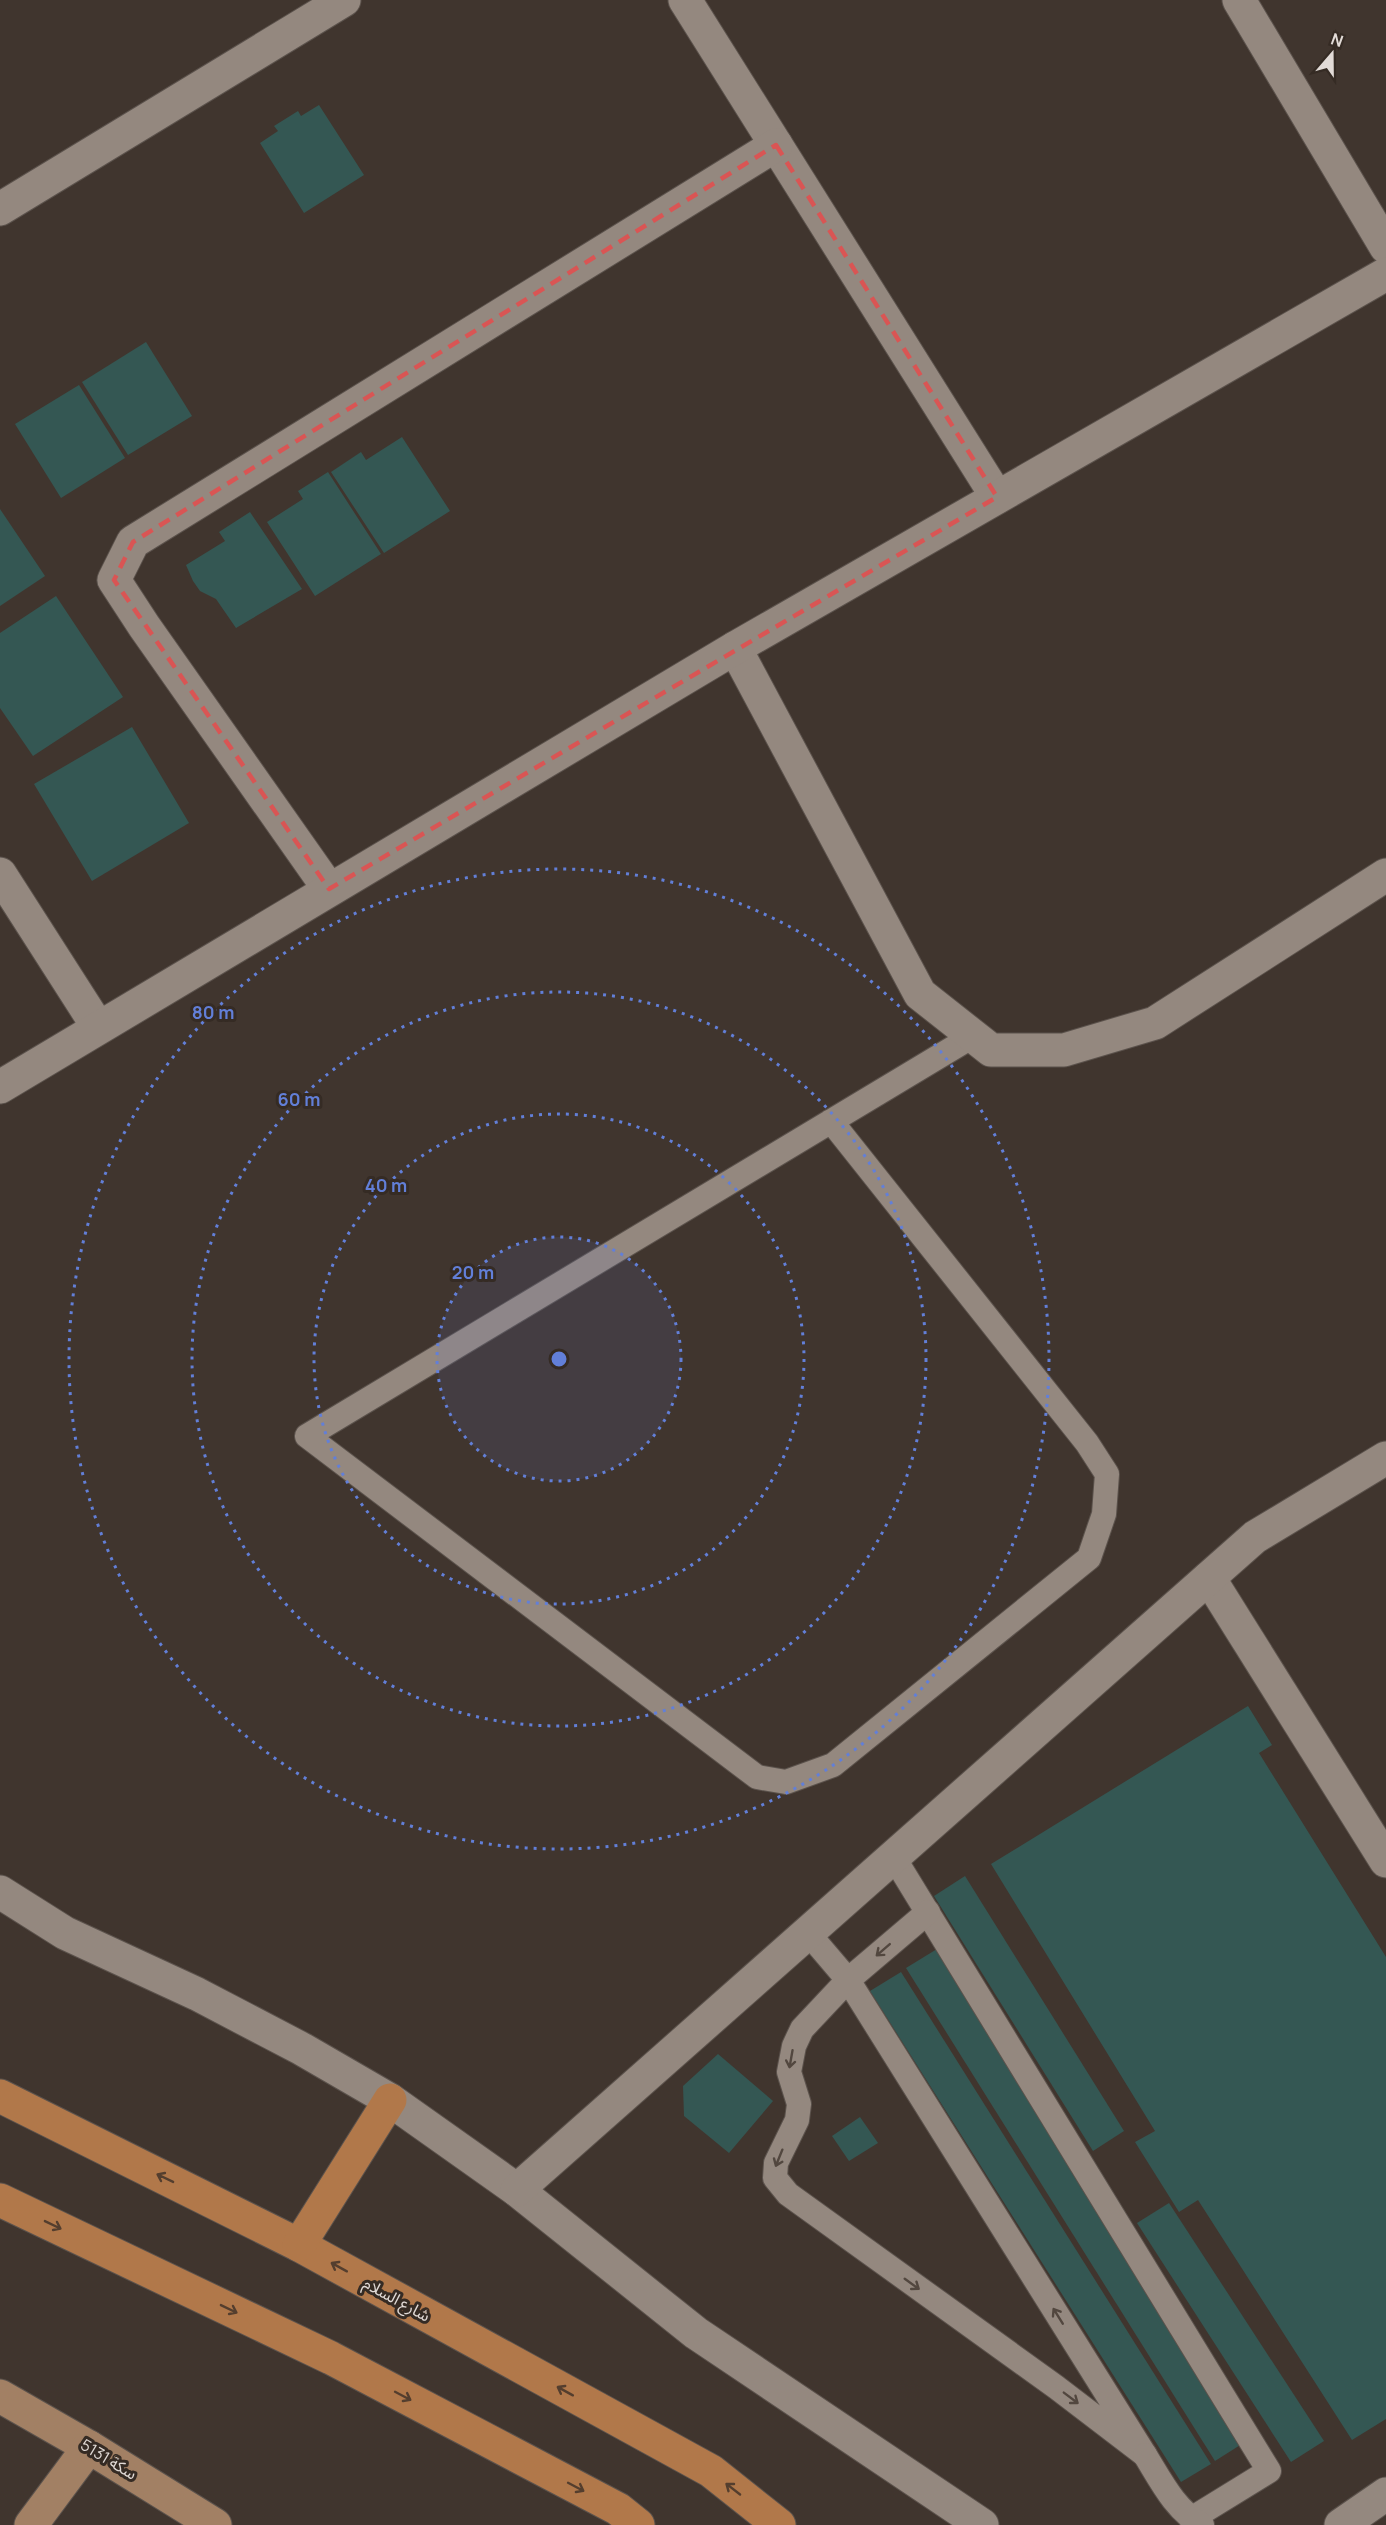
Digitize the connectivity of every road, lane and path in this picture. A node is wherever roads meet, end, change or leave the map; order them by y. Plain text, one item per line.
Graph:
1 (344, 0) edge
2 (685, 0) edge
3 (1239, 0) edge
4 (776, 145) junction
5 (0, 209) edge
6 (1386, 247) edge
7 (1386, 274) edge
8 (997, 497) junction
9 (735, 648) junction
10 (0, 874) edge
11 (1386, 875) edge
12 (329, 890) junction
13 (98, 1027) junction
14 (973, 1036) junction
15 (0, 1087) edge
16 (831, 1121) junction
17 (1386, 1458) edge
18 (1209, 1578) junction
19 (893, 1856) junction
20 (1386, 1861) edge
21 (0, 1892) edge
22 (928, 1912) junction
23 (808, 1933) junction
24 (848, 1980) junction
25 (0, 2096) edge
26 (390, 2100) junction
27 (517, 2190) junction
28 (0, 2200) edge
29 (299, 2245) junction
30 (0, 2396) edge
31 (89, 2447) junction
32 (1145, 2455) junction
33 (1386, 2494) edge
34 (1197, 2522) edge
35 (31, 2525) edge
36 (215, 2525) edge
37 (638, 2525) edge
38 (779, 2525) edge
39 (982, 2525) edge
40 (1341, 2525) edge

1 - 5 street
2 - 4 street
3 - 6 street
4 - 8 street
4 - 12 street
7 - 8 street
8 - 9 street
9 - 12 street
9 - 14 street
10 - 13 street
11 - 14 street
12 - 13 street
13 - 15 street
14 - 16 lane
16 - 16 lane
17 - 18 street
18 - 19 street
18 - 20 street
19 - 22 lane
19 - 23 street
21 - 26 street
22 -> 24 lane
22 - 34 lane
23 - 24 lane
23 - 27 street
32 -> 24 lane
24 -> 32 lane
29 -> 25 main road, شارع السلام
26 - 27 street
26 - 29 main road
27 - 39 street
28 -> 37 main road
38 -> 29 main road, شارع السلام
30 - 31 street, سكة 5131
31 - 35 street
31 - 36 street, سكة 5131
32 - 34 lane
33 - 40 street

